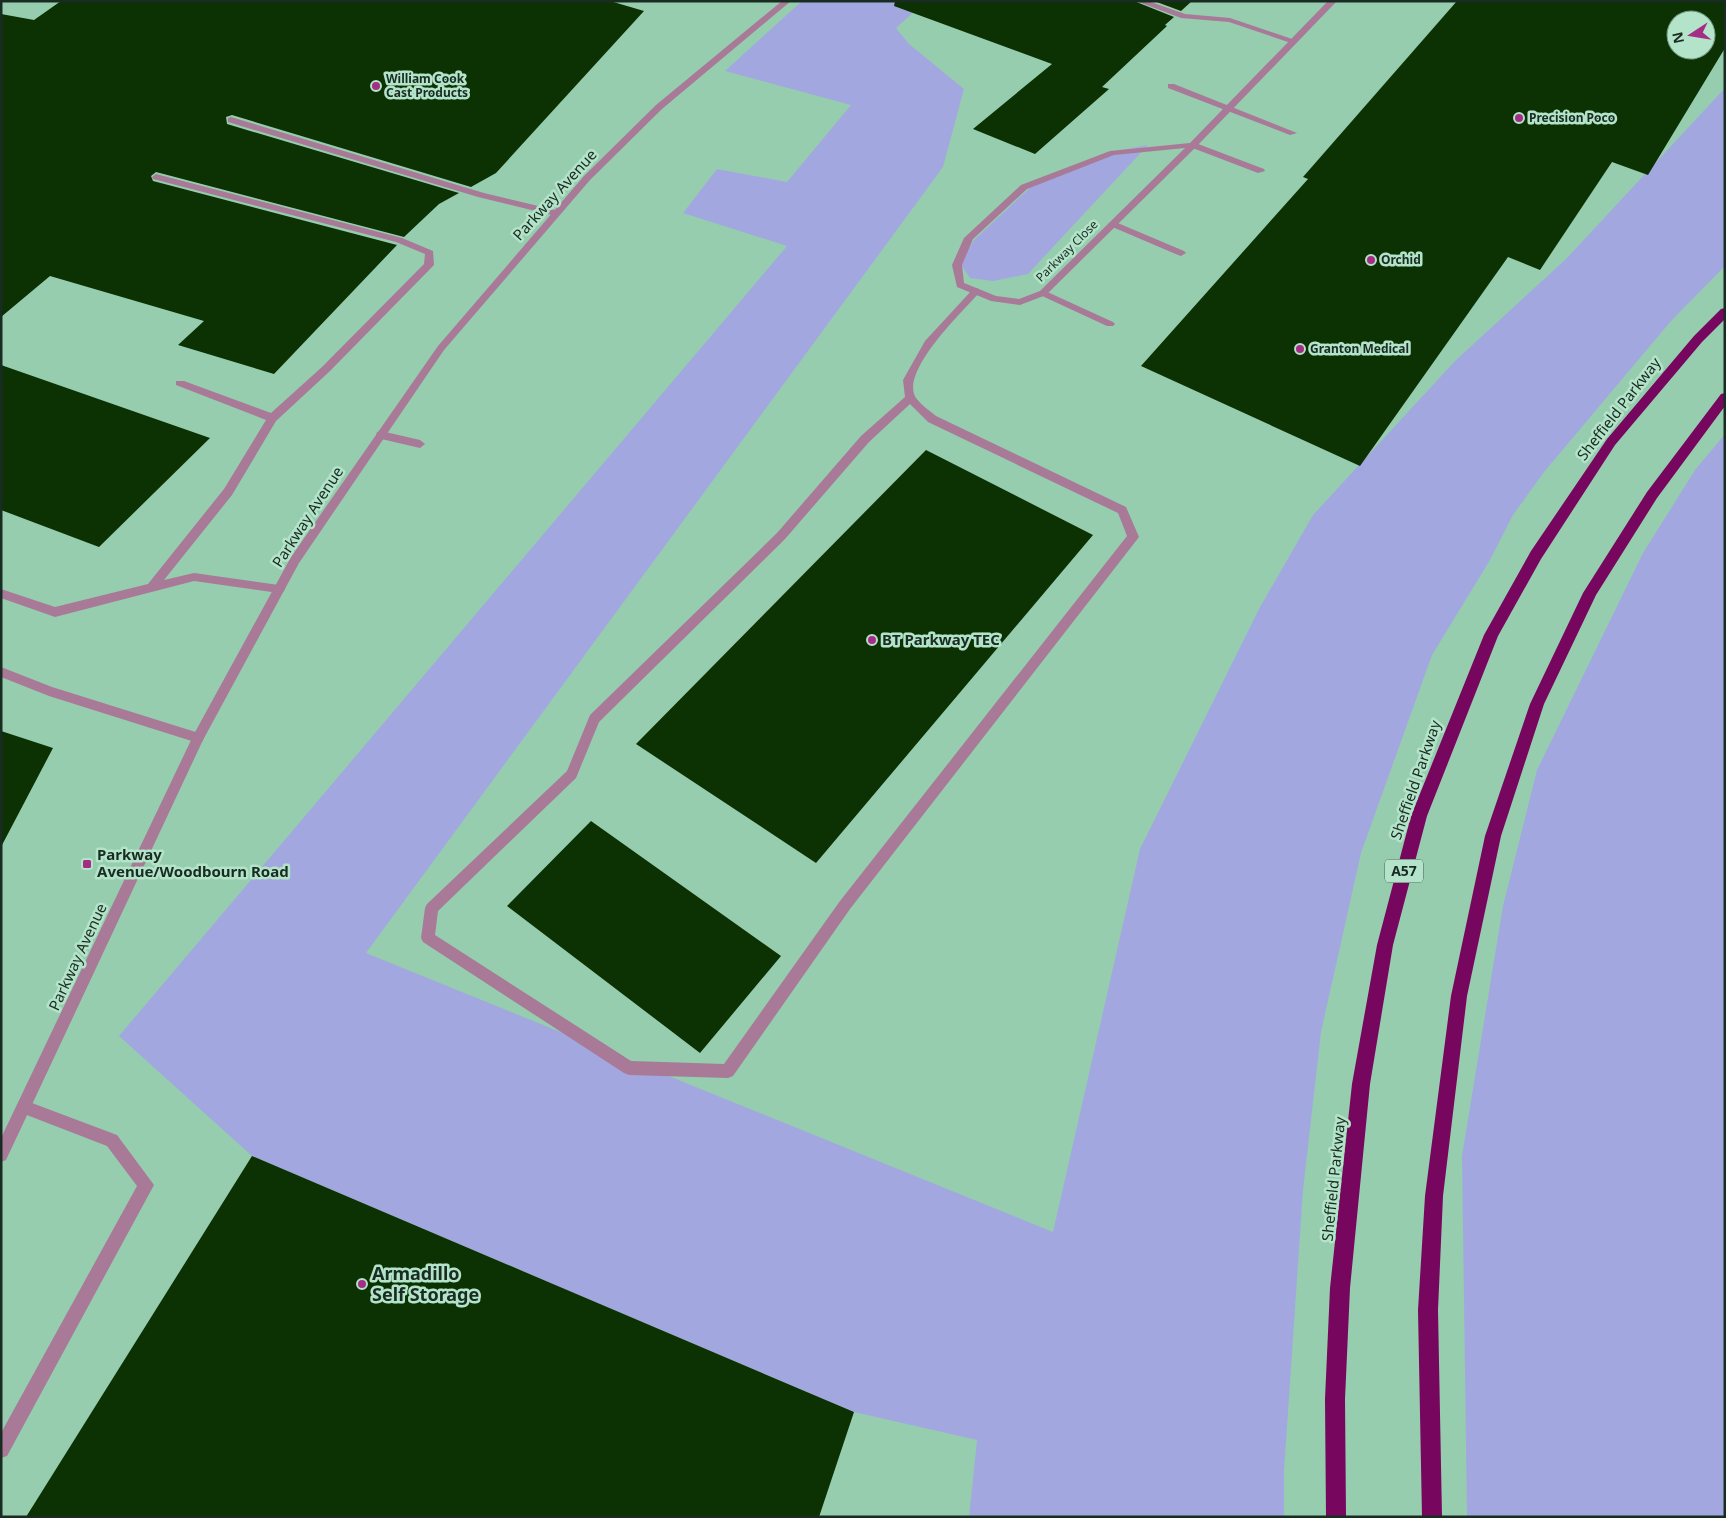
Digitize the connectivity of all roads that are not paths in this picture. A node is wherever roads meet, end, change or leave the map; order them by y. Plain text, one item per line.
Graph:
1 (787, 1) edge
2 (1140, 1) edge
3 (1333, 1) edge
4 (1294, 41) junction
5 (1170, 86) dead end
6 (1227, 109) junction
7 (231, 120) dead end
8 (1293, 133) dead end
9 (1194, 145) junction
10 (1262, 171) dead end
11 (156, 177) dead end
12 (556, 214) junction
13 (1112, 224) junction
14 (1181, 252) dead end
15 (976, 291) junction
16 (1043, 293) junction
17 (1725, 312) edge
18 (1110, 324) dead end
19 (180, 383) dead end
20 (1725, 397) edge
21 (910, 398) junction
22 (272, 418) junction
23 (381, 435) junction
24 (420, 444) dead end
25 (152, 587) junction
26 (279, 589) junction
27 (1, 592) edge
28 (1, 672) edge
29 (198, 738) junction
30 (24, 1107) junction
31 (1, 1155) edge
32 (1, 1450) edge
33 (1336, 1517) edge
34 (1432, 1517) edge

1 - 12 street, Parkway Avenue
2 - 4 street
3 - 4 street, Parkway Close
4 - 6 street, Parkway Close
5 - 6 street
6 - 8 street
6 - 9 street, Parkway Close
7 - 12 street
9 - 10 street
9 - 13 street, Parkway Close
9 - 15 street, Parkway Close
11 - 22 street
12 - 23 street, Parkway Avenue
13 - 14 street
13 - 16 street, Parkway Close
15 - 16 street, Parkway Close
15 - 21 street
16 - 18 street
17 - 33 highway, Sheffield Parkway / A57
19 - 22 street
20 - 34 highway
21 - 21 street
22 - 25 street
23 - 24 street
23 - 26 street, Parkway Avenue
25 - 26 street
25 - 27 street
26 - 29 street, Parkway Avenue
28 - 29 street
29 - 30 street, Parkway Avenue
30 - 31 street, Parkway Avenue
30 - 32 street

